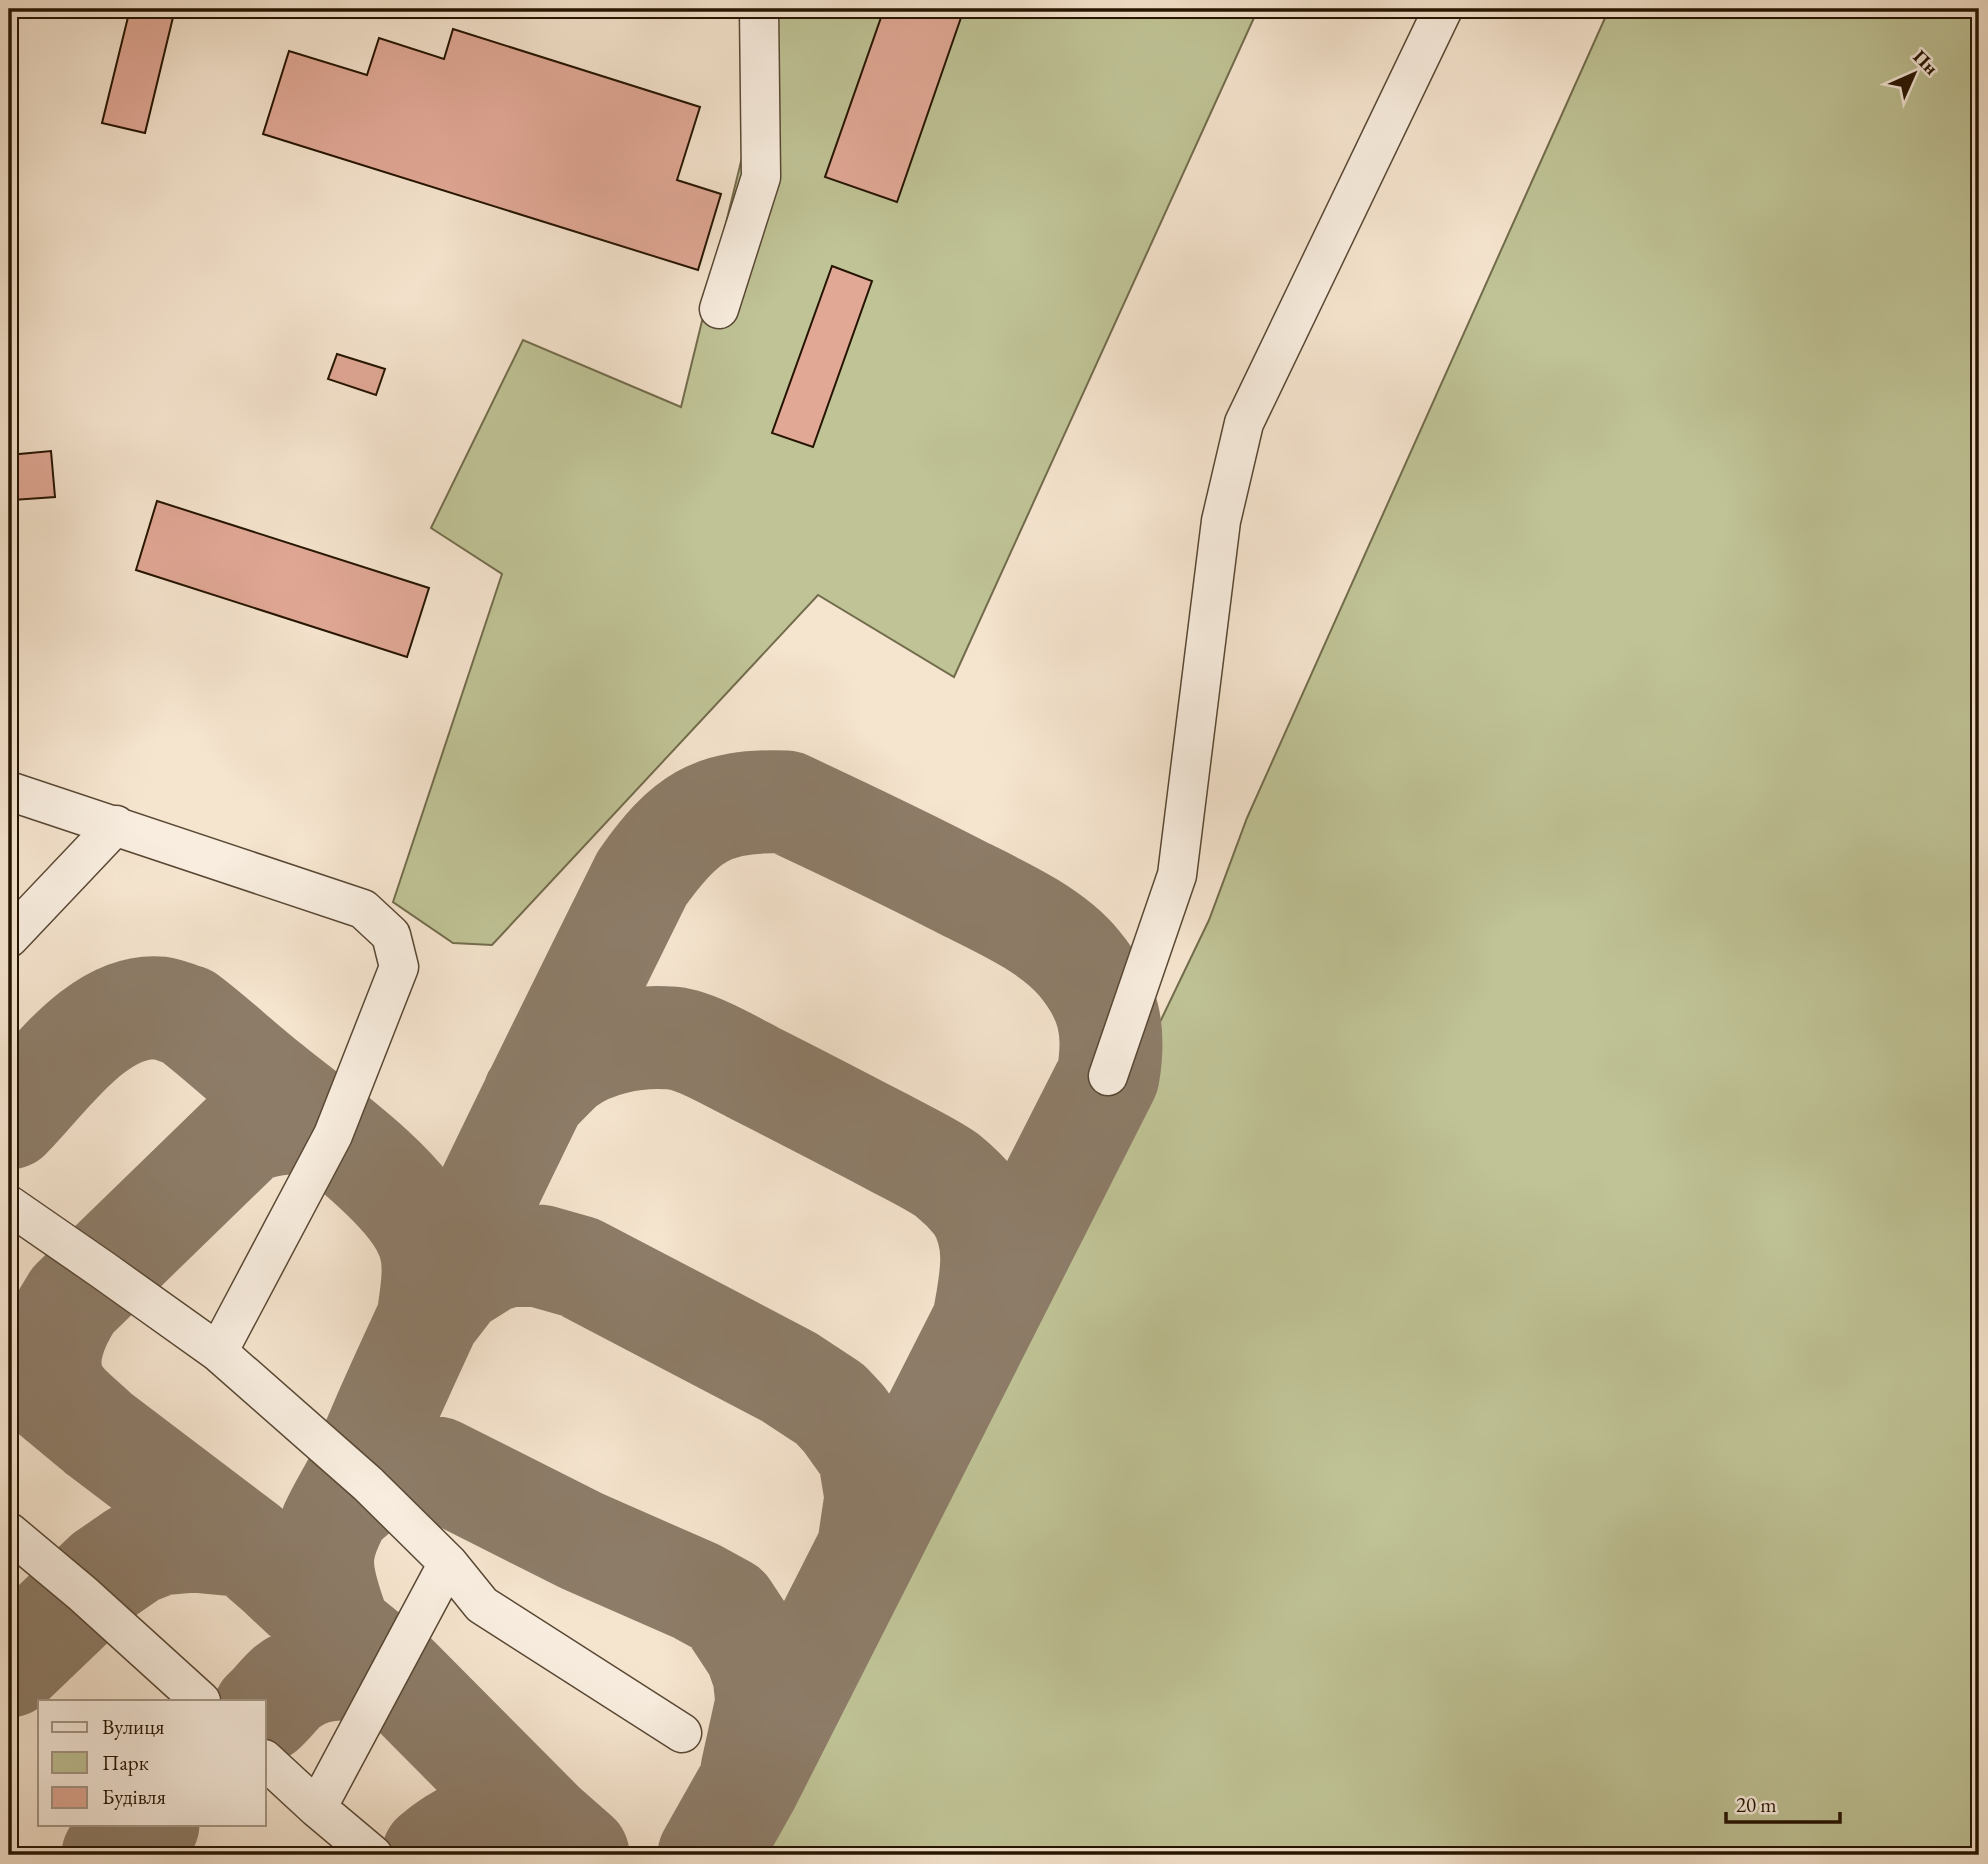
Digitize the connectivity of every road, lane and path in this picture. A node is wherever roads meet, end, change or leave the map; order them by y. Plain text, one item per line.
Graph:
1 (759, 9) edge
2 (1444, 9) edge
3 (719, 309) dead end
4 (9, 791) edge
5 (116, 825) junction
6 (9, 938) edge
7 (1108, 1076) dead end
8 (9, 1205) edge
9 (218, 1352) junction
10 (9, 1532) edge
11 (448, 1563) junction
12 (200, 1700) edge
13 (682, 1733) dead end
14 (266, 1761) edge
15 (317, 1808) junction
16 (373, 1855) edge

1 - 3 lane
2 - 7 lane
4 - 5 lane
5 - 6 lane
5 - 9 lane
8 - 9 lane
9 - 11 lane
10 - 12 lane
11 - 13 lane
11 - 15 lane
14 - 15 lane
15 - 16 lane

